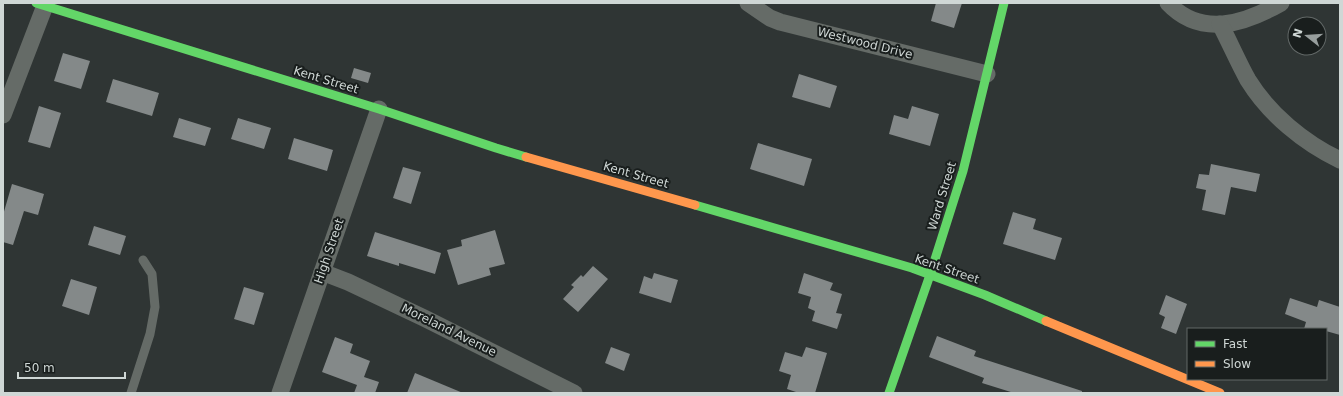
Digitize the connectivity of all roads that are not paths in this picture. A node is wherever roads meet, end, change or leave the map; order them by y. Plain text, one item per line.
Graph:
1 (748, 3) edge
2 (1004, 3) edge
3 (1168, 3) edge
4 (1281, 3) edge
5 (43, 4) edge
6 (1220, 24) junction
7 (987, 74) junction
8 (379, 109) junction
9 (3, 115) edge
10 (1340, 160) edge
11 (143, 260) dead end
12 (322, 272) junction
13 (930, 275) junction
14 (1187, 379) edge
15 (1189, 380) edge
16 (131, 393) edge
17 (280, 393) edge
18 (574, 393) edge
19 (889, 393) edge
20 (1220, 393) edge

1 - 7 street, Westwood Drive
2 - 7 street, Ward Street
3 - 6 street
4 - 6 street
5 - 8 street, Kent Street
5 - 9 street
6 - 10 street
7 - 13 street, Ward Street
8 - 12 street, High Street
8 - 13 street, Kent Street
11 - 16 lane
12 - 17 street, High Street
12 - 18 street, Moreland Avenue
13 - 14 street, Kent Street
13 - 19 street, Ward Street
15 - 20 street, Kent Street

